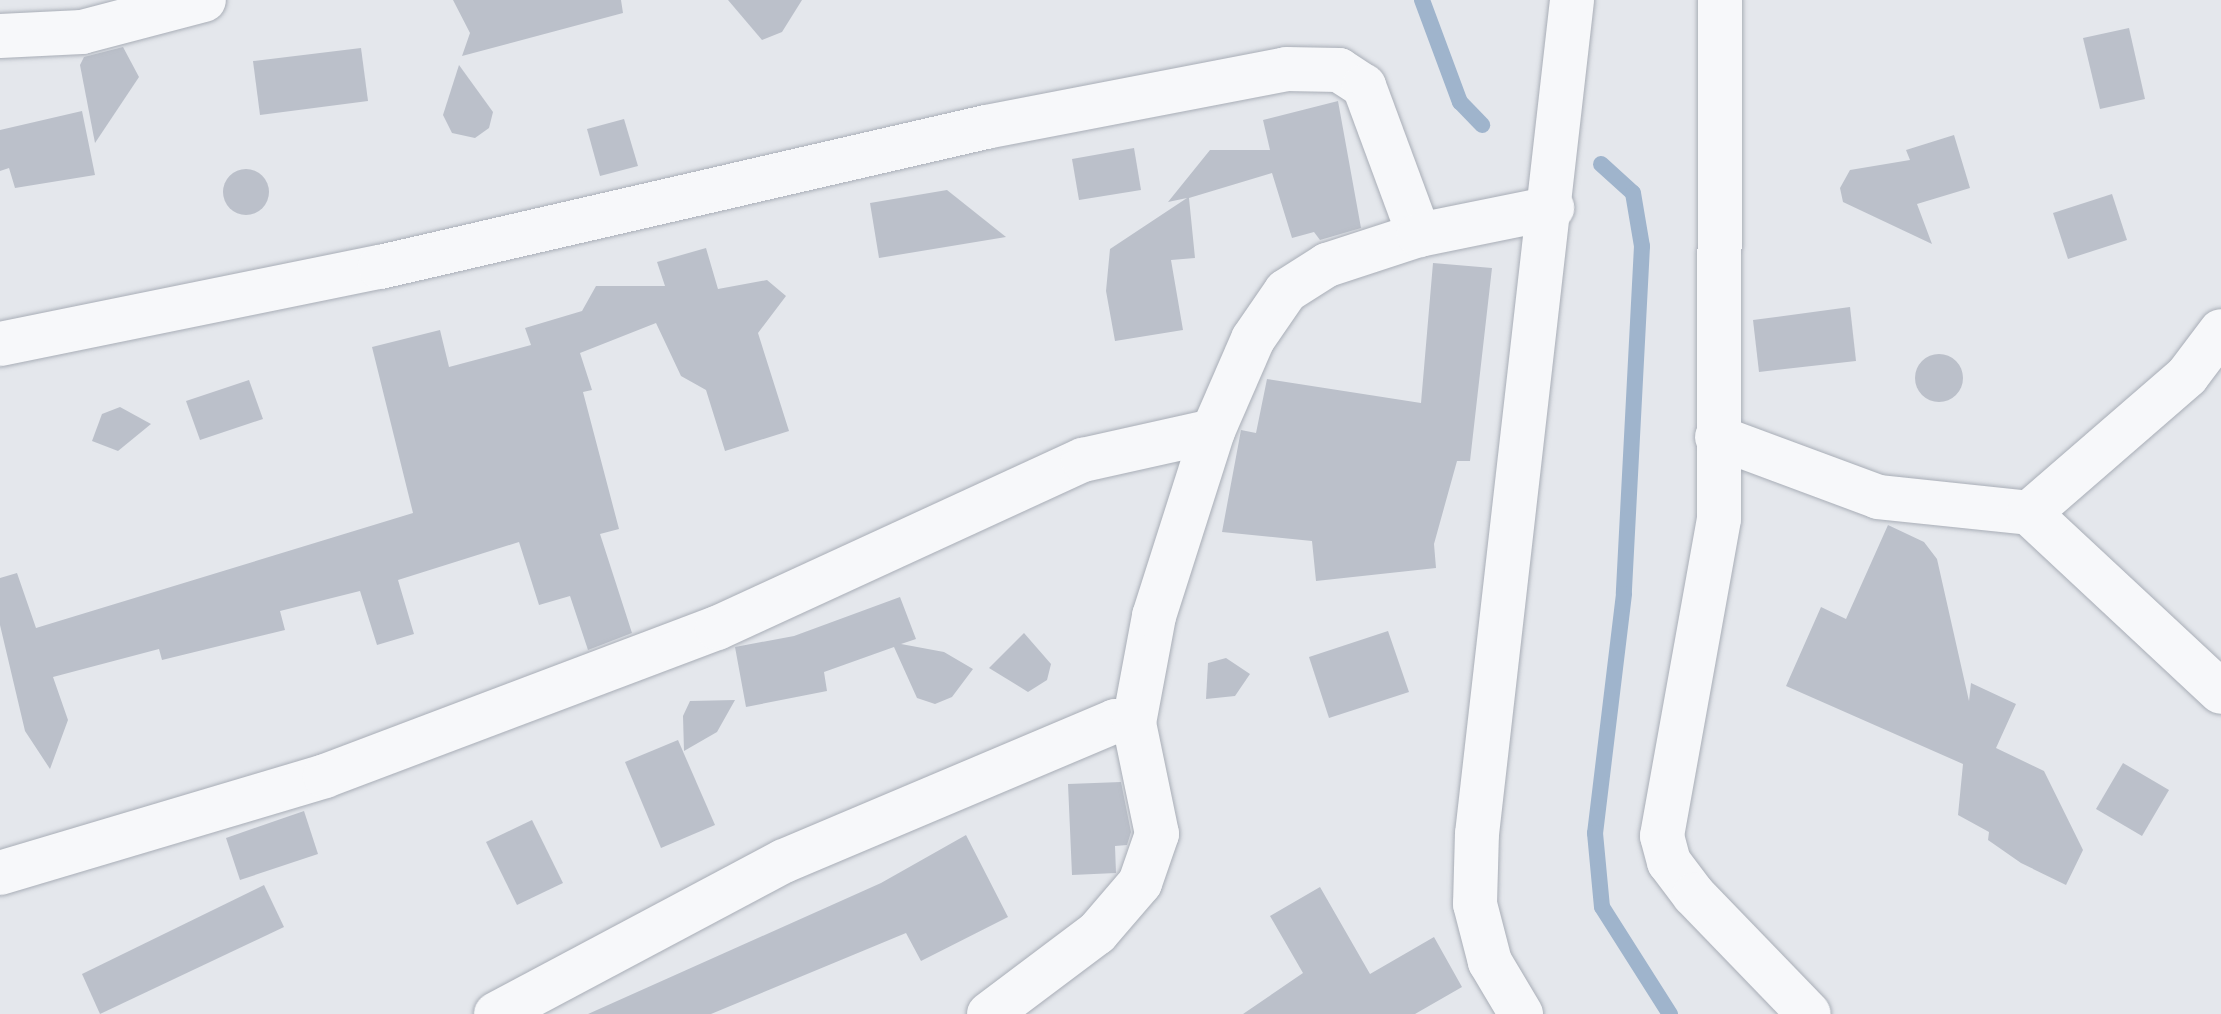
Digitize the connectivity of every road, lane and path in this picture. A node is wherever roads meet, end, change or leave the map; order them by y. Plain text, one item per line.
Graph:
1 (204, 0) edge
2 (1572, 0) edge
3 (1720, 0) edge
4 (0, 36) edge
5 (1552, 208) junction
6 (1419, 235) junction
7 (2221, 331) edge
8 (0, 344) edge
9 (1213, 431) junction
10 (1717, 437) junction
11 (2029, 513) junction
12 (2221, 692) edge
13 (1134, 723) junction
14 (0, 873) edge
15 (496, 1014) edge
16 (989, 1014) edge
17 (1521, 1014) edge
18 (1809, 1014) edge

1 - 4 street
2 - 5 street
3 - 10 street
5 - 6 street
5 - 17 street
6 - 8 street
6 - 9 street
7 - 11 street
9 - 13 street
9 - 14 street
10 - 11 street
10 - 18 street
11 - 12 street
13 - 15 street
13 - 16 street

